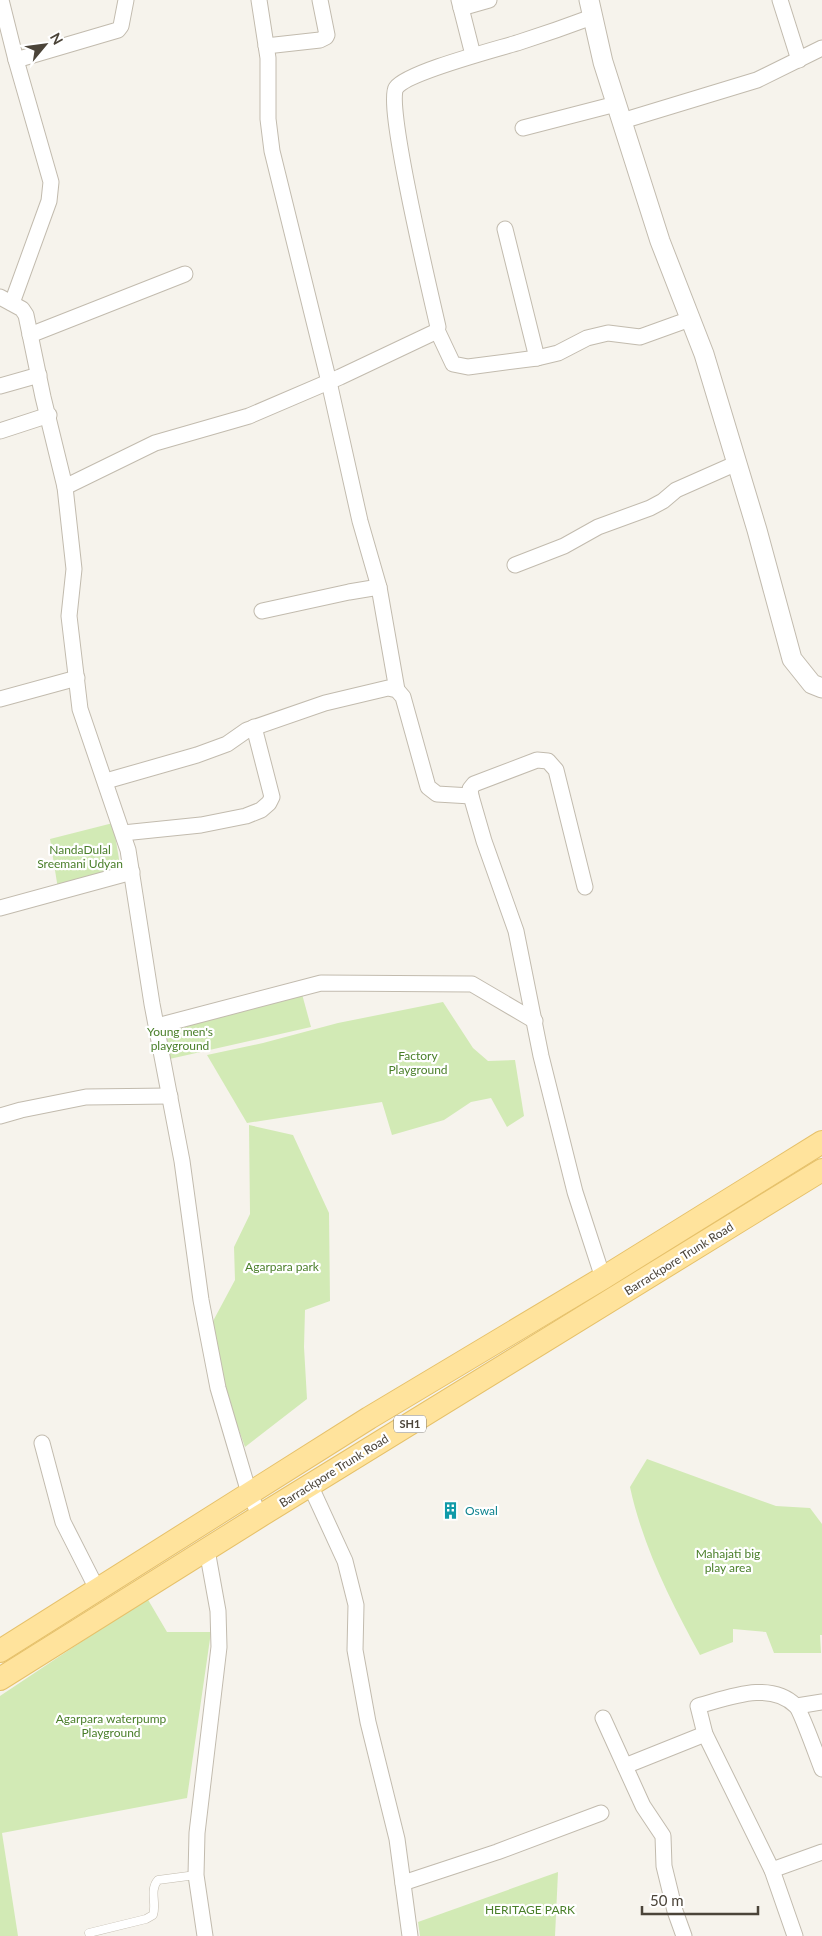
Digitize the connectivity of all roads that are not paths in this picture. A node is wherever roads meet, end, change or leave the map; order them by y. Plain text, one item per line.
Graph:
1 (126, 0) edge
2 (259, 0) edge
3 (320, 0) edge
4 (489, 0) edge
5 (780, 0) edge
6 (1, 2) edge
7 (460, 4) edge
8 (591, 9) edge
9 (266, 46) junction
10 (822, 48) edge
11 (473, 55) junction
12 (16, 60) junction
13 (799, 60) junction
14 (619, 113) junction
15 (523, 128) dead end
16 (505, 229) dead end
17 (185, 274) dead end
18 (6, 300) edge
19 (690, 319) junction
20 (437, 330) junction
21 (30, 335) junction
22 (537, 358) junction
23 (39, 375) junction
24 (329, 382) junction
25 (0, 386) edge
26 (48, 415) junction
27 (0, 431) edge
28 (737, 463) junction
29 (65, 487) junction
30 (516, 565) dead end
31 (379, 587) junction
32 (262, 611) dead end
33 (76, 678) junction
34 (822, 688) edge
35 (398, 690) junction
36 (0, 699) edge
37 (254, 727) junction
38 (106, 781) junction
39 (471, 796) junction
40 (123, 833) junction
41 (132, 872) junction
42 (585, 887) dead end
43 (0, 908) edge
44 (535, 1021) junction
45 (157, 1026) junction
46 (170, 1096) junction
47 (0, 1116) edge
48 (822, 1142) edge
49 (822, 1170) edge
50 (603, 1278) junction
51 (42, 1444) dead end
52 (310, 1485) junction
53 (249, 1494) junction
54 (260, 1516) junction
55 (207, 1550) junction
56 (97, 1590) junction
57 (0, 1651) edge
58 (0, 1679) edge
59 (822, 1702) edge
60 (797, 1706) junction
61 (603, 1718) dead end
62 (705, 1734) junction
63 (625, 1766) junction
64 (822, 1769) edge
65 (601, 1813) dead end
66 (822, 1852) edge
67 (772, 1870) junction
68 (196, 1876) junction
69 (403, 1883) junction
70 (89, 1933) dead end
71 (204, 1936) edge
72 (410, 1936) edge
73 (684, 1936) edge
74 (795, 1936) edge

1 - 12 street
2 - 9 street
3 - 9 street
4 - 7 street
5 - 13 street
6 - 12 street
7 - 11 street
8 - 11 street
8 - 14 street
9 - 24 street
10 - 13 street
11 - 20 street
12 - 18 street
13 - 14 street
14 - 15 street
14 - 19 street
16 - 22 street
17 - 21 street
18 - 21 street
19 - 22 street
19 - 28 street
20 - 22 street
20 - 24 street
21 - 23 street
23 - 25 street
23 - 26 street
24 - 29 street
24 - 31 street
26 - 27 street
26 - 29 street
28 - 30 street
28 - 34 street
29 - 33 street
31 - 32 street
31 - 35 street
33 - 36 street
33 - 38 street
35 - 37 street
35 - 39 street
37 - 38 street
37 - 40 street
38 - 40 street
39 - 42 street
39 - 44 street
40 - 41 street
41 - 43 street
41 - 45 street
44 - 45 street
44 - 50 street
45 - 46 street
46 - 47 street
46 - 53 street
48 - 50 main road, Barrackpore Trunk Road / SH1
49 - 52 main road, Barrackpore Trunk Road / SH1
50 - 53 main road, Barrackpore Trunk Road / SH1
51 - 56 street
52 - 54 main road, Barrackpore Trunk Road / SH1
52 - 69 street
53 - 54 street
53 - 56 main road, Barrackpore Trunk Road / SH1
54 - 55 main road, Barrackpore Trunk Road / SH1
55 - 58 main road, Barrackpore Trunk Road / SH1
55 - 68 street
56 - 57 main road, Barrackpore Trunk Road / SH1
59 - 60 street
60 - 62 street
60 - 64 street
61 - 63 street
62 - 63 street
62 - 67 street
63 - 73 street
65 - 69 street
66 - 67 street
67 - 74 street
68 - 70 lane
68 - 71 street
69 - 72 street

